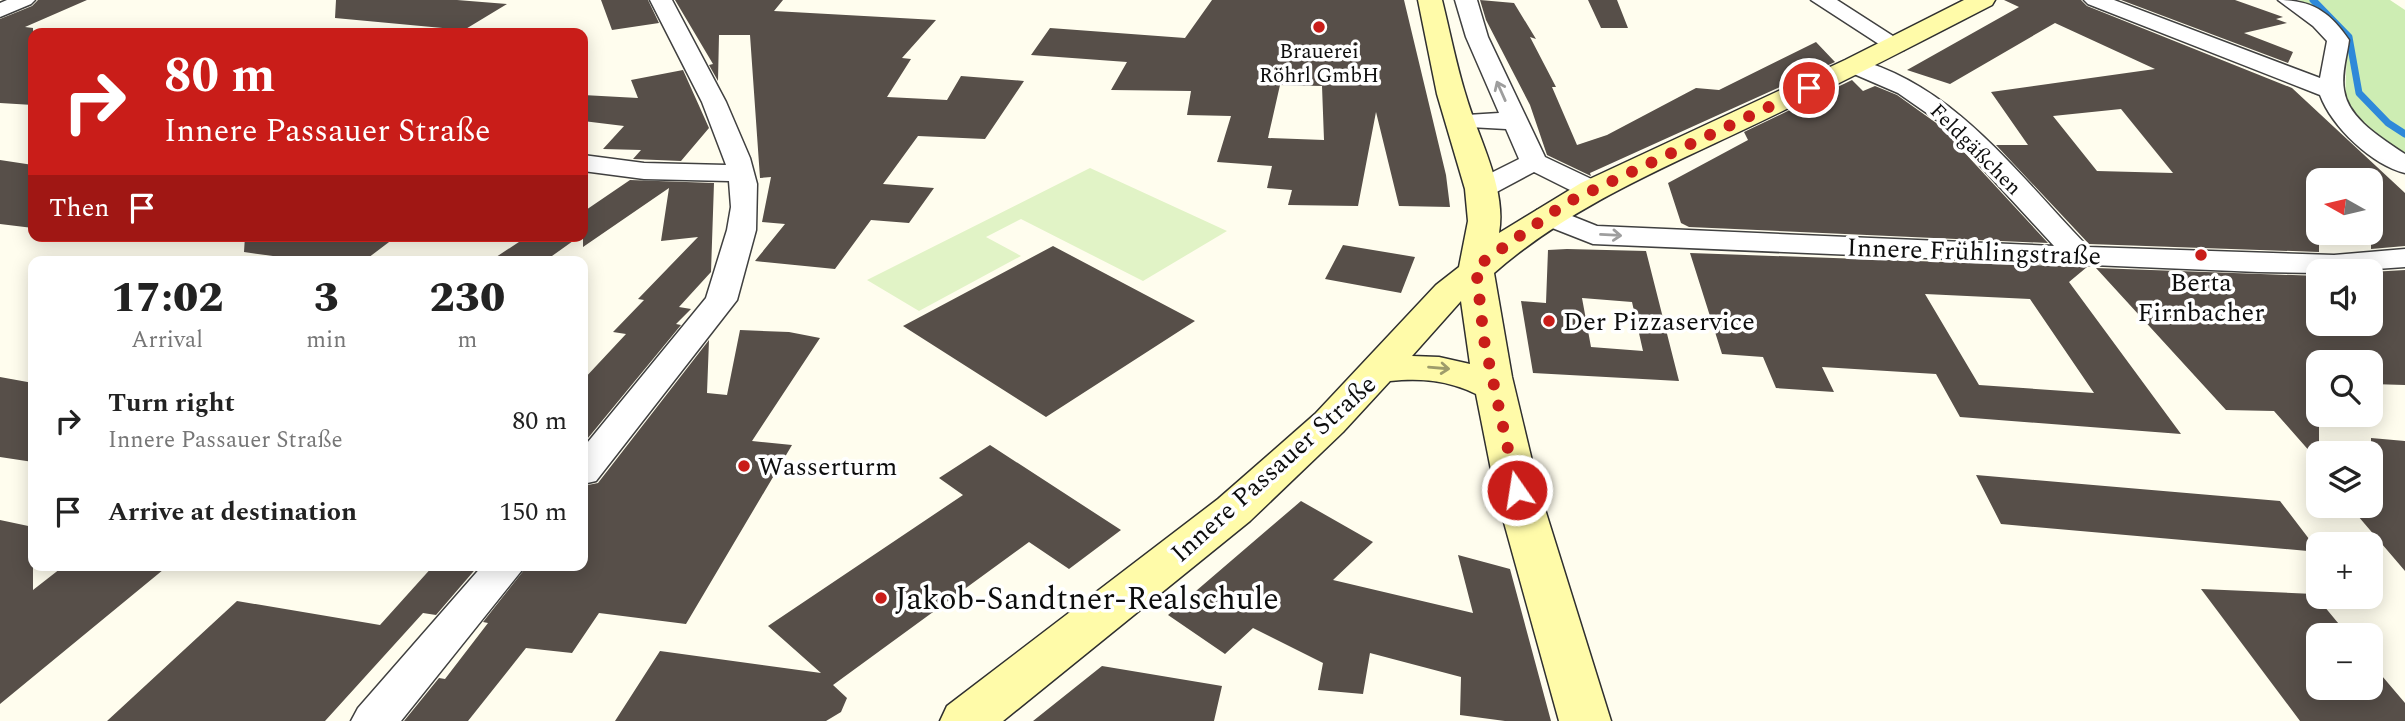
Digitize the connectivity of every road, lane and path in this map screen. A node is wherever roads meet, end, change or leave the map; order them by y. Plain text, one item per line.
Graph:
1 (24, 0) edge
2 (661, 0) edge
3 (1430, 0) edge
4 (1466, 0) edge
5 (1822, 0) edge
6 (1983, 0) edge
7 (2095, 0) edge
8 (2289, 0) edge
9 (0, 11) edge
10 (1477, 37) junction
11 (1437, 38) junction
12 (1896, 45) junction
13 (1855, 66) junction
14 (2331, 91) junction
15 (1460, 121) junction
16 (1515, 121) junction
17 (1534, 162) junction
18 (588, 164) edge
19 (2405, 165) edge
20 (742, 173) junction
21 (1481, 189) junction
22 (1592, 190) junction
23 (1547, 216) junction
24 (2080, 256) junction
25 (2405, 258) edge
26 (1476, 267) junction
27 (1381, 370) junction
28 (1494, 387) junction
29 (588, 466) edge
30 (501, 571) edge
31 (374, 721) edge
32 (966, 721) edge
33 (1585, 721) edge

1 - 9 street
2 - 20 street
3 - 11 main road
4 - 10 street
5 - 12 street
6 - 12 main road, Innere Passauer Straße
7 - 14 street
8 - 14 street
10 - 11 street
16 -> 10 street
11 - 15 main road
12 - 13 main road, Innere Passauer Straße
13 - 22 main road, Innere Passauer Straße
13 - 24 street, Feldgäßchen
14 - 19 street
15 - 16 street
15 - 21 main road
16 - 17 street
17 - 21 street
17 - 22 street
18 - 20 street
20 - 29 street
21 - 26 main road
22 - 23 main road, Innere Passauer Straße
23 -> 24 street, Innere Frühlingstraße
23 - 26 main road, Innere Passauer Straße
24 - 25 street, Innere Frühlingstraße
26 - 27 main road, Innere Passauer Straße
26 - 28 main road
27 -> 28 main road
27 - 32 main road, Innere Passauer Straße
28 - 33 main road
30 - 31 street

